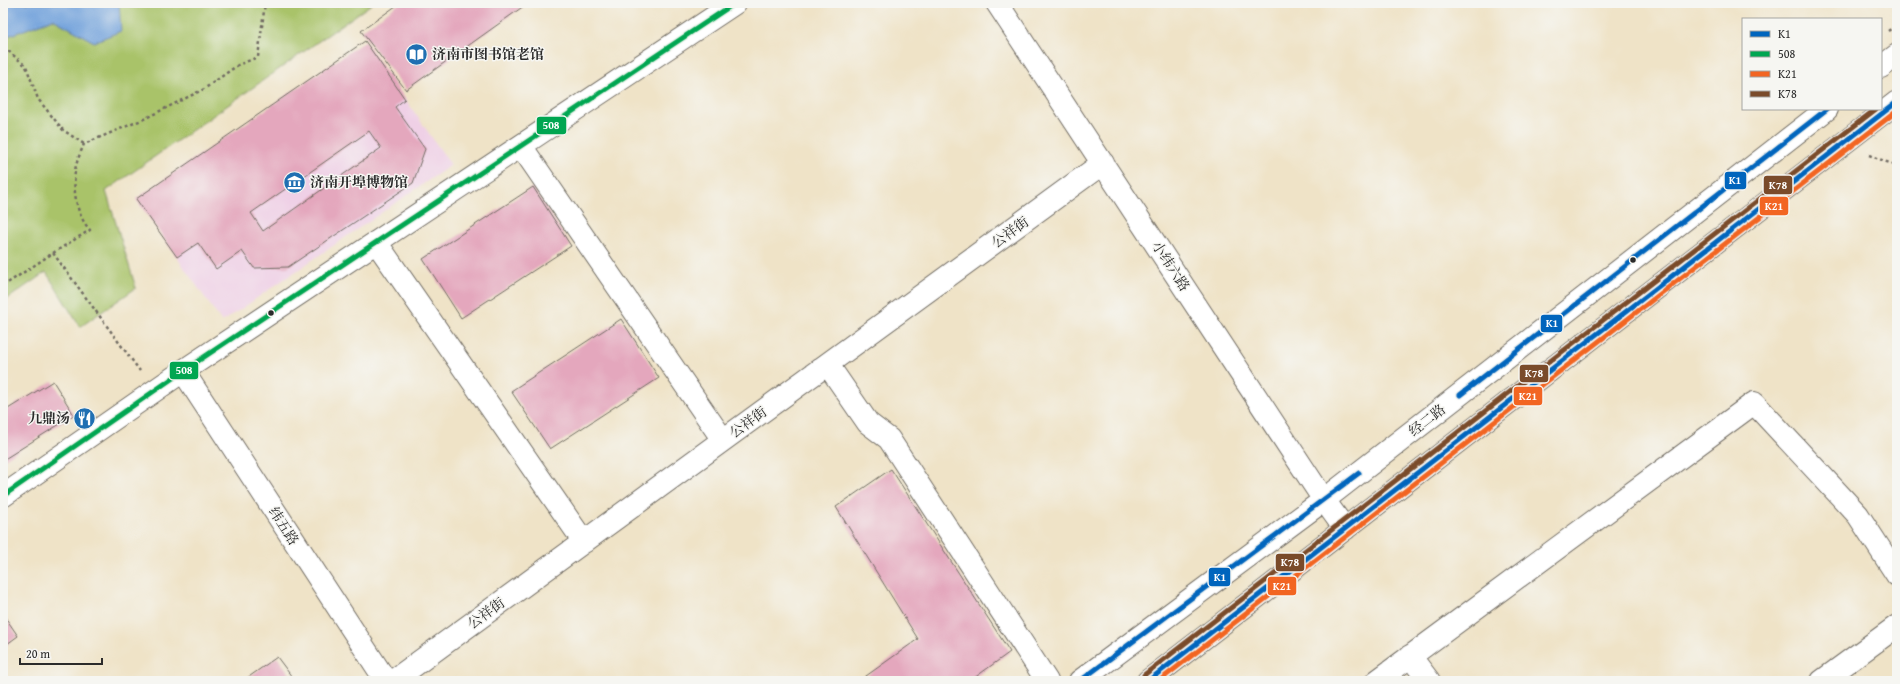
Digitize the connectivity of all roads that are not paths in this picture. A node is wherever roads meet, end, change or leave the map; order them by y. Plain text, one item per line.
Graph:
1 (736, 3) edge
2 (997, 3) edge
3 (1897, 55) edge
4 (1882, 66) edge
5 (1897, 102) edge
6 (1826, 110) edge
7 (521, 146) junction
8 (1103, 163) junction
9 (376, 242) junction
10 (828, 365) junction
11 (183, 371) junction
12 (723, 440) junction
13 (3, 496) edge
14 (1324, 500) junction
15 (1345, 529) junction
16 (584, 542) junction
17 (1897, 575) edge
18 (1897, 626) edge
19 (1410, 656) junction
20 (386, 681) edge
21 (393, 681) edge
22 (1047, 681) edge
23 (1080, 681) edge
24 (1148, 681) edge
25 (1377, 681) edge
26 (1429, 681) edge
27 (1822, 681) edge

1 - 7 street
2 - 8 street, 小纬六路
3 - 4 street
5 - 15 street
6 - 14 street, 经二路
7 - 9 street
7 - 12 street
8 - 10 street, 公祥街
8 - 14 street, 小纬六路
9 - 11 street
9 - 16 street
10 - 12 street, 公祥街
10 - 22 street
11 - 13 street
11 - 20 street, 纬五路
12 - 16 street, 公祥街
14 - 15 street, 小纬六路
14 - 23 street, 经二路
15 - 24 street
16 - 21 street, 公祥街
17 - 19 street
18 - 27 street
19 - 25 street
19 - 26 street

